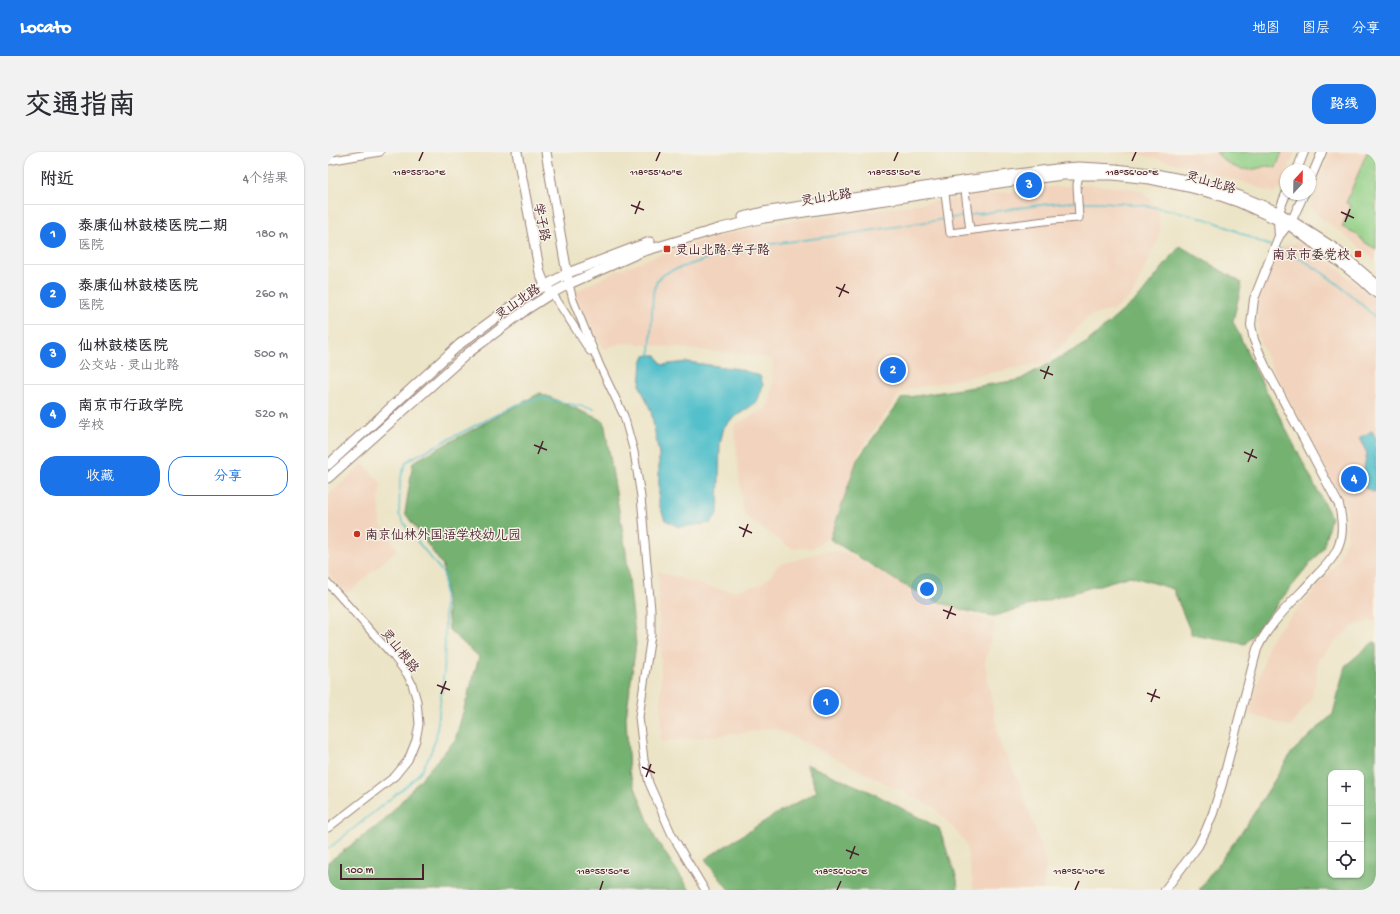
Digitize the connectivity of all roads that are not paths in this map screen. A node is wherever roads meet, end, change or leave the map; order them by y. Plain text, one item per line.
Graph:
1 (380, 152) edge
2 (517, 152) edge
3 (546, 152) edge
4 (1304, 152) edge
5 (1322, 152) edge
6 (328, 161) edge
7 (1299, 164) edge
8 (1316, 166) edge
9 (1079, 175) junction
10 (964, 184) junction
11 (944, 188) junction
12 (1284, 200) edge
13 (1301, 200) edge
14 (1278, 216) junction
15 (1291, 223) junction
16 (970, 230) junction
17 (1280, 236) junction
18 (568, 273) junction
19 (569, 284) junction
20 (1376, 284) edge
21 (545, 285) junction
22 (1376, 293) edge
23 (552, 294) junction
24 (600, 366) junction
25 (328, 465) edge
26 (328, 478) edge
27 (328, 584) edge
28 (328, 828) edge
29 (705, 890) edge
30 (1165, 890) edge

1 - 6 street
2 - 21 main road, 学子路
3 - 18 main road, 学子路
4 - 7 street
5 - 8 street
9 - 10 main road, 灵山北路
9 - 14 main road, 灵山北路
9 - 16 street
10 - 11 main road, 灵山北路
10 - 14 main road, 灵山北路
10 - 16 street
11 - 16 street
11 - 18 main road, 灵山北路
11 - 19 main road, 灵山北路
12 - 14 street
13 - 15 street
14 - 15 main road, 灵山北路
14 - 17 street
15 - 17 street
15 - 20 main road, 灵山北路
15 - 22 main road, 灵山北路
17 - 30 street
18 - 19 main road, 学子路
18 - 21 main road, 灵山北路
19 - 23 main road, 灵山北路
19 - 24 street
21 - 23 main road, 学子路
21 - 25 main road, 灵山北路
23 - 24 street
23 - 26 main road, 灵山北路
24 - 29 street
27 - 28 street, 灵山根路

